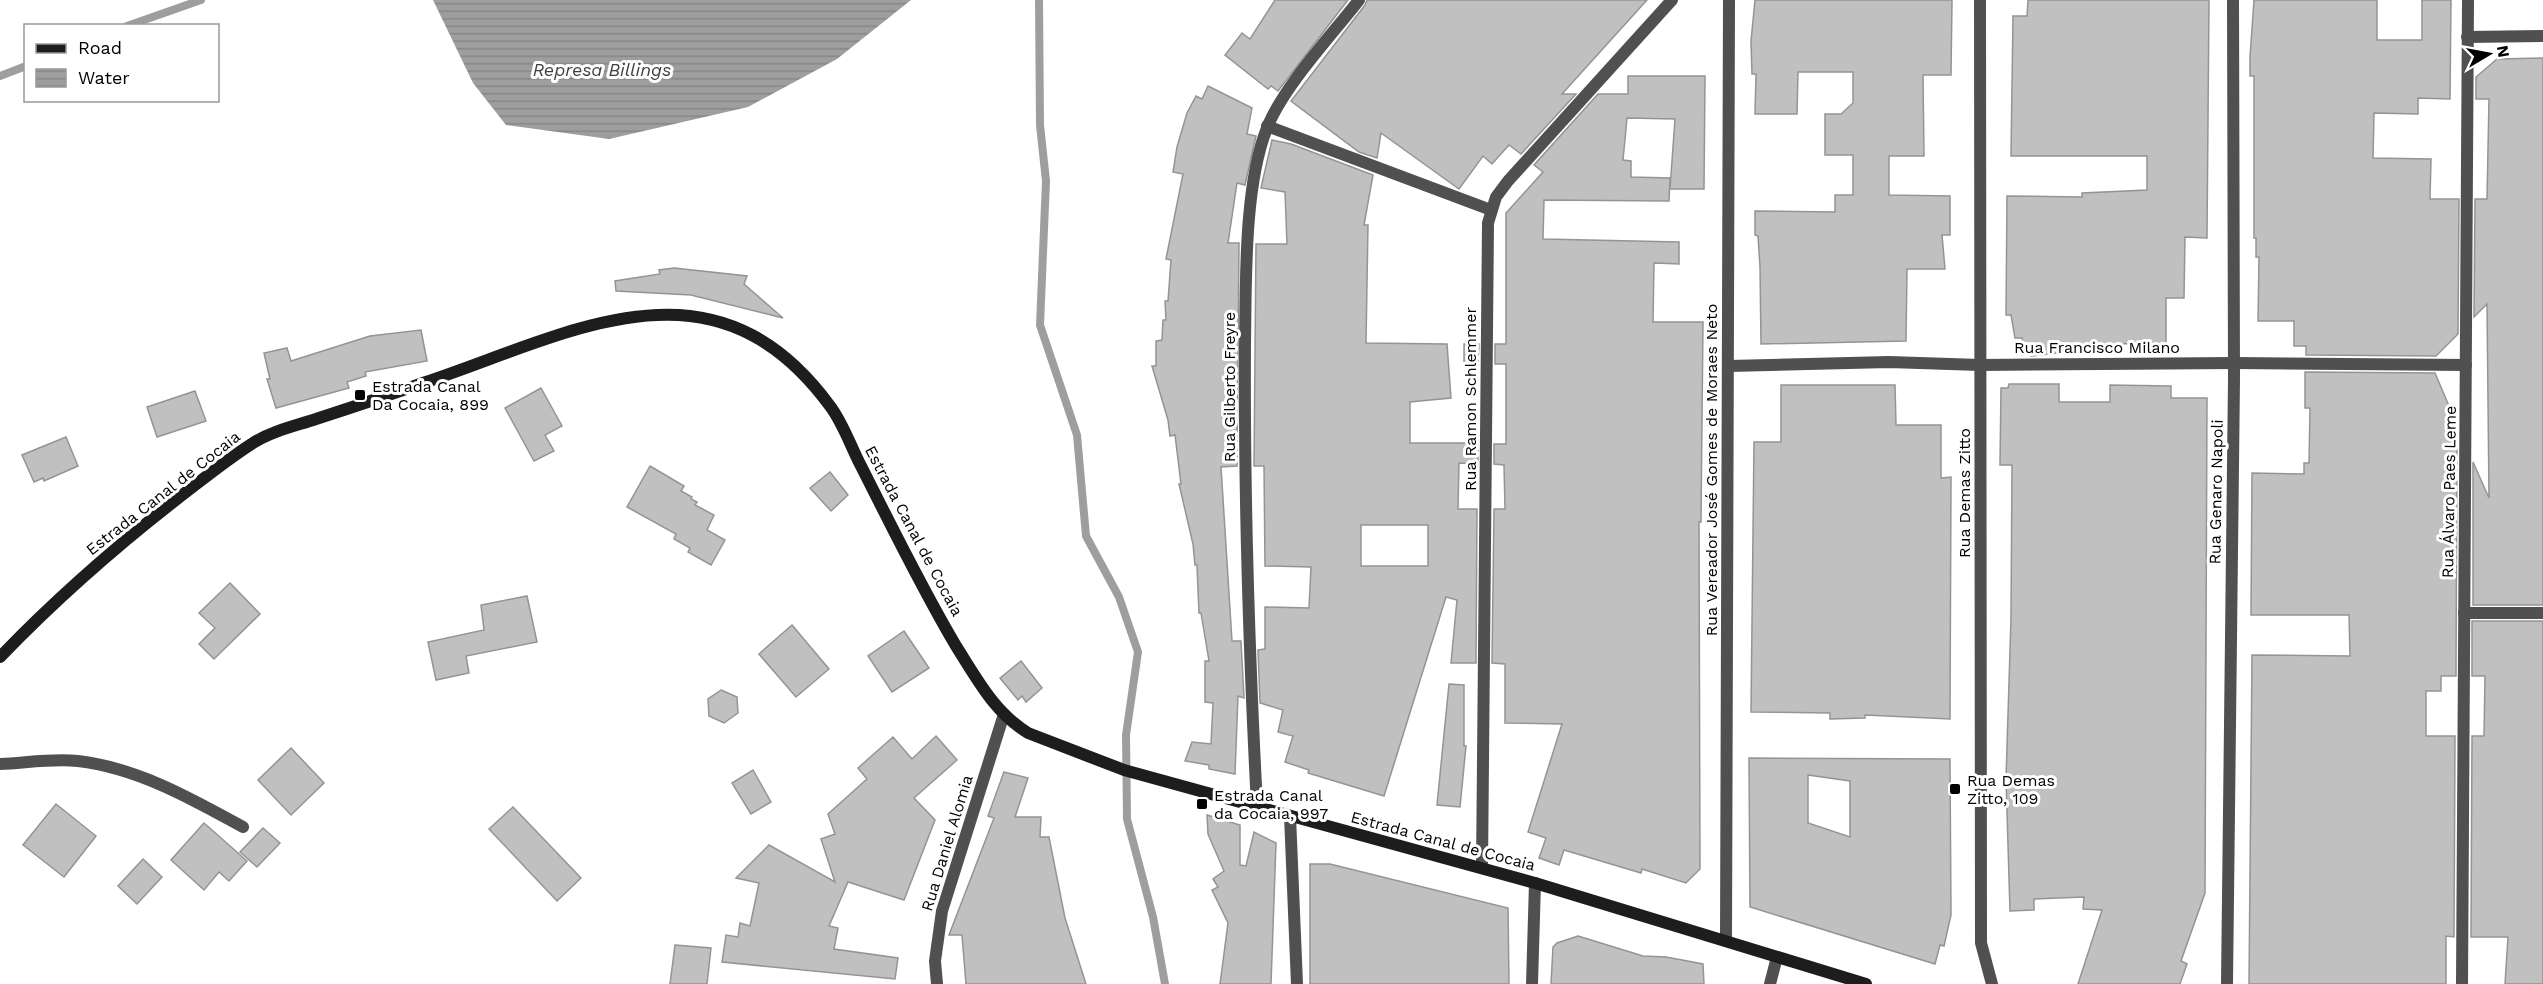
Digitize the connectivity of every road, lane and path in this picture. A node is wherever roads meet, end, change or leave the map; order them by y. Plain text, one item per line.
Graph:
1 (1359, 0) edge
2 (1672, 0) edge
3 (1729, 0) edge
4 (1980, 0) edge
5 (2233, 0) edge
6 (2468, 0) edge
7 (2543, 36) edge
8 (2467, 37) junction
9 (1268, 126) junction
10 (1491, 210) junction
11 (2234, 363) junction
12 (2466, 364) junction
13 (1980, 365) junction
14 (1729, 366) junction
15 (2464, 613) junction
16 (2543, 613) edge
17 (0, 657) edge
18 (1004, 714) junction
19 (0, 764) edge
20 (1257, 806) junction
21 (1290, 816) junction
22 (243, 827) dead end
23 (1482, 868) junction
24 (1535, 883) junction
25 (1726, 941) junction
26 (1777, 957) junction
27 (938, 984) edge
28 (1297, 984) edge
29 (1532, 984) edge
30 (1770, 984) edge
31 (1866, 984) edge
32 (1992, 984) edge
33 (2227, 984) edge
34 (2462, 984) edge

1 - 9 street, Rua Gilberto Freyre
2 - 10 street, Rua Ramon Schlemmer
3 - 14 street, Rua Vereador José Gomes de Moraes Neto
4 - 13 street, Rua Demas Zitto
5 - 11 street, Rua Genaro Napoli
6 - 8 street, Rua Álvaro Paes Leme
7 - 8 street
8 - 12 street, Rua Álvaro Paes Leme
9 - 10 street
9 - 20 street, Rua Gilberto Freyre
10 - 23 street, Rua Ramon Schlemmer
11 - 12 street, Rua Francisco Milano
11 - 13 street, Rua Francisco Milano
11 - 33 street, Rua Genaro Napoli
12 - 15 street, Rua Álvaro Paes Leme
13 - 14 street, Rua Francisco Milano
13 - 32 street, Rua Demas Zitto
14 - 25 street, Rua Vereador José Gomes de Moraes Neto
15 - 16 street
15 - 34 street, Rua Álvaro Paes Leme
17 - 18 main road, Estrada Canal de Cocaia
18 - 20 main road, Estrada Canal de Cocaia
18 - 27 street, Rua Daniel Alomia
19 - 22 street
20 - 21 main road, Estrada Canal de Cocaia
21 - 23 main road, Estrada Canal de Cocaia
21 - 28 street
23 - 24 main road, Estrada Canal de Cocaia
24 - 25 main road, Estrada Canal de Cocaia
24 - 29 street
25 - 26 main road, Estrada Canal de Cocaia
26 - 30 street
26 - 31 main road, Estrada Canal de Cocaia

